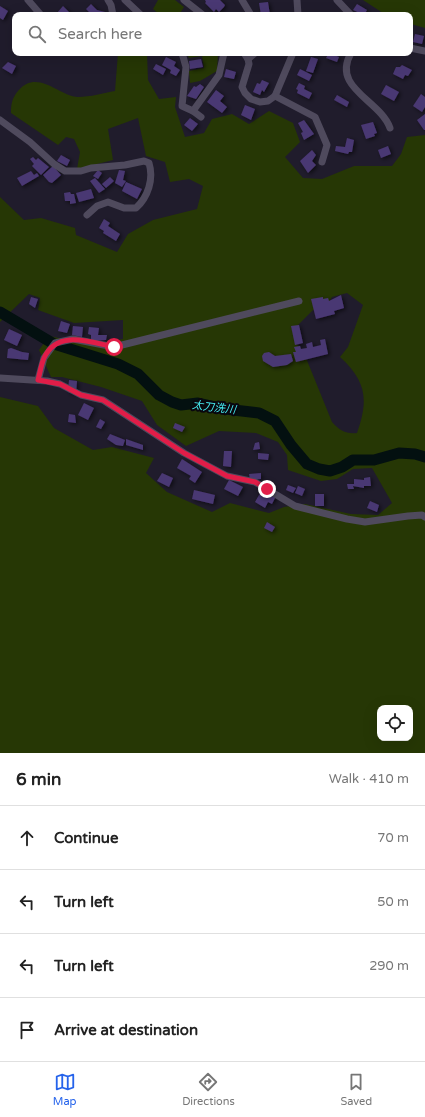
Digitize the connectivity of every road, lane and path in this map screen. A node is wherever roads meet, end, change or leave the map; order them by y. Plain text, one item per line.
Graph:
1 (28, 0) edge
2 (108, 0) edge
3 (126, 0) edge
4 (184, 0) edge
5 (242, 0) edge
6 (297, 0) edge
7 (337, 0) edge
8 (38, 12) edge
9 (113, 12) edge
10 (139, 12) edge
11 (199, 12) edge
12 (249, 12) edge
13 (298, 12) edge
14 (348, 12) edge
15 (413, 49) edge
16 (425, 51) edge
17 (183, 56) edge
18 (223, 56) edge
19 (246, 56) edge
20 (292, 56) edge
21 (350, 56) edge
22 (275, 96) junction
23 (193, 111) junction
24 (202, 118) dead end
25 (0, 120) edge
26 (390, 128) dead end
27 (322, 162) dead end
28 (87, 215) dead end
29 (299, 301) dead end
30 (0, 378) edge
31 (38, 380) junction
32 (425, 517) edge

1 - 8 street
2 - 9 street
3 - 10 street
4 - 11 street
5 - 12 street
6 - 13 street
7 - 14 street
15 - 16 street
17 - 23 street
18 - 23 street
19 - 22 street
20 - 22 street
21 - 26 street
22 - 27 street
23 - 24 street
25 - 28 street
29 - 31 street
30 - 31 street
31 - 32 street

